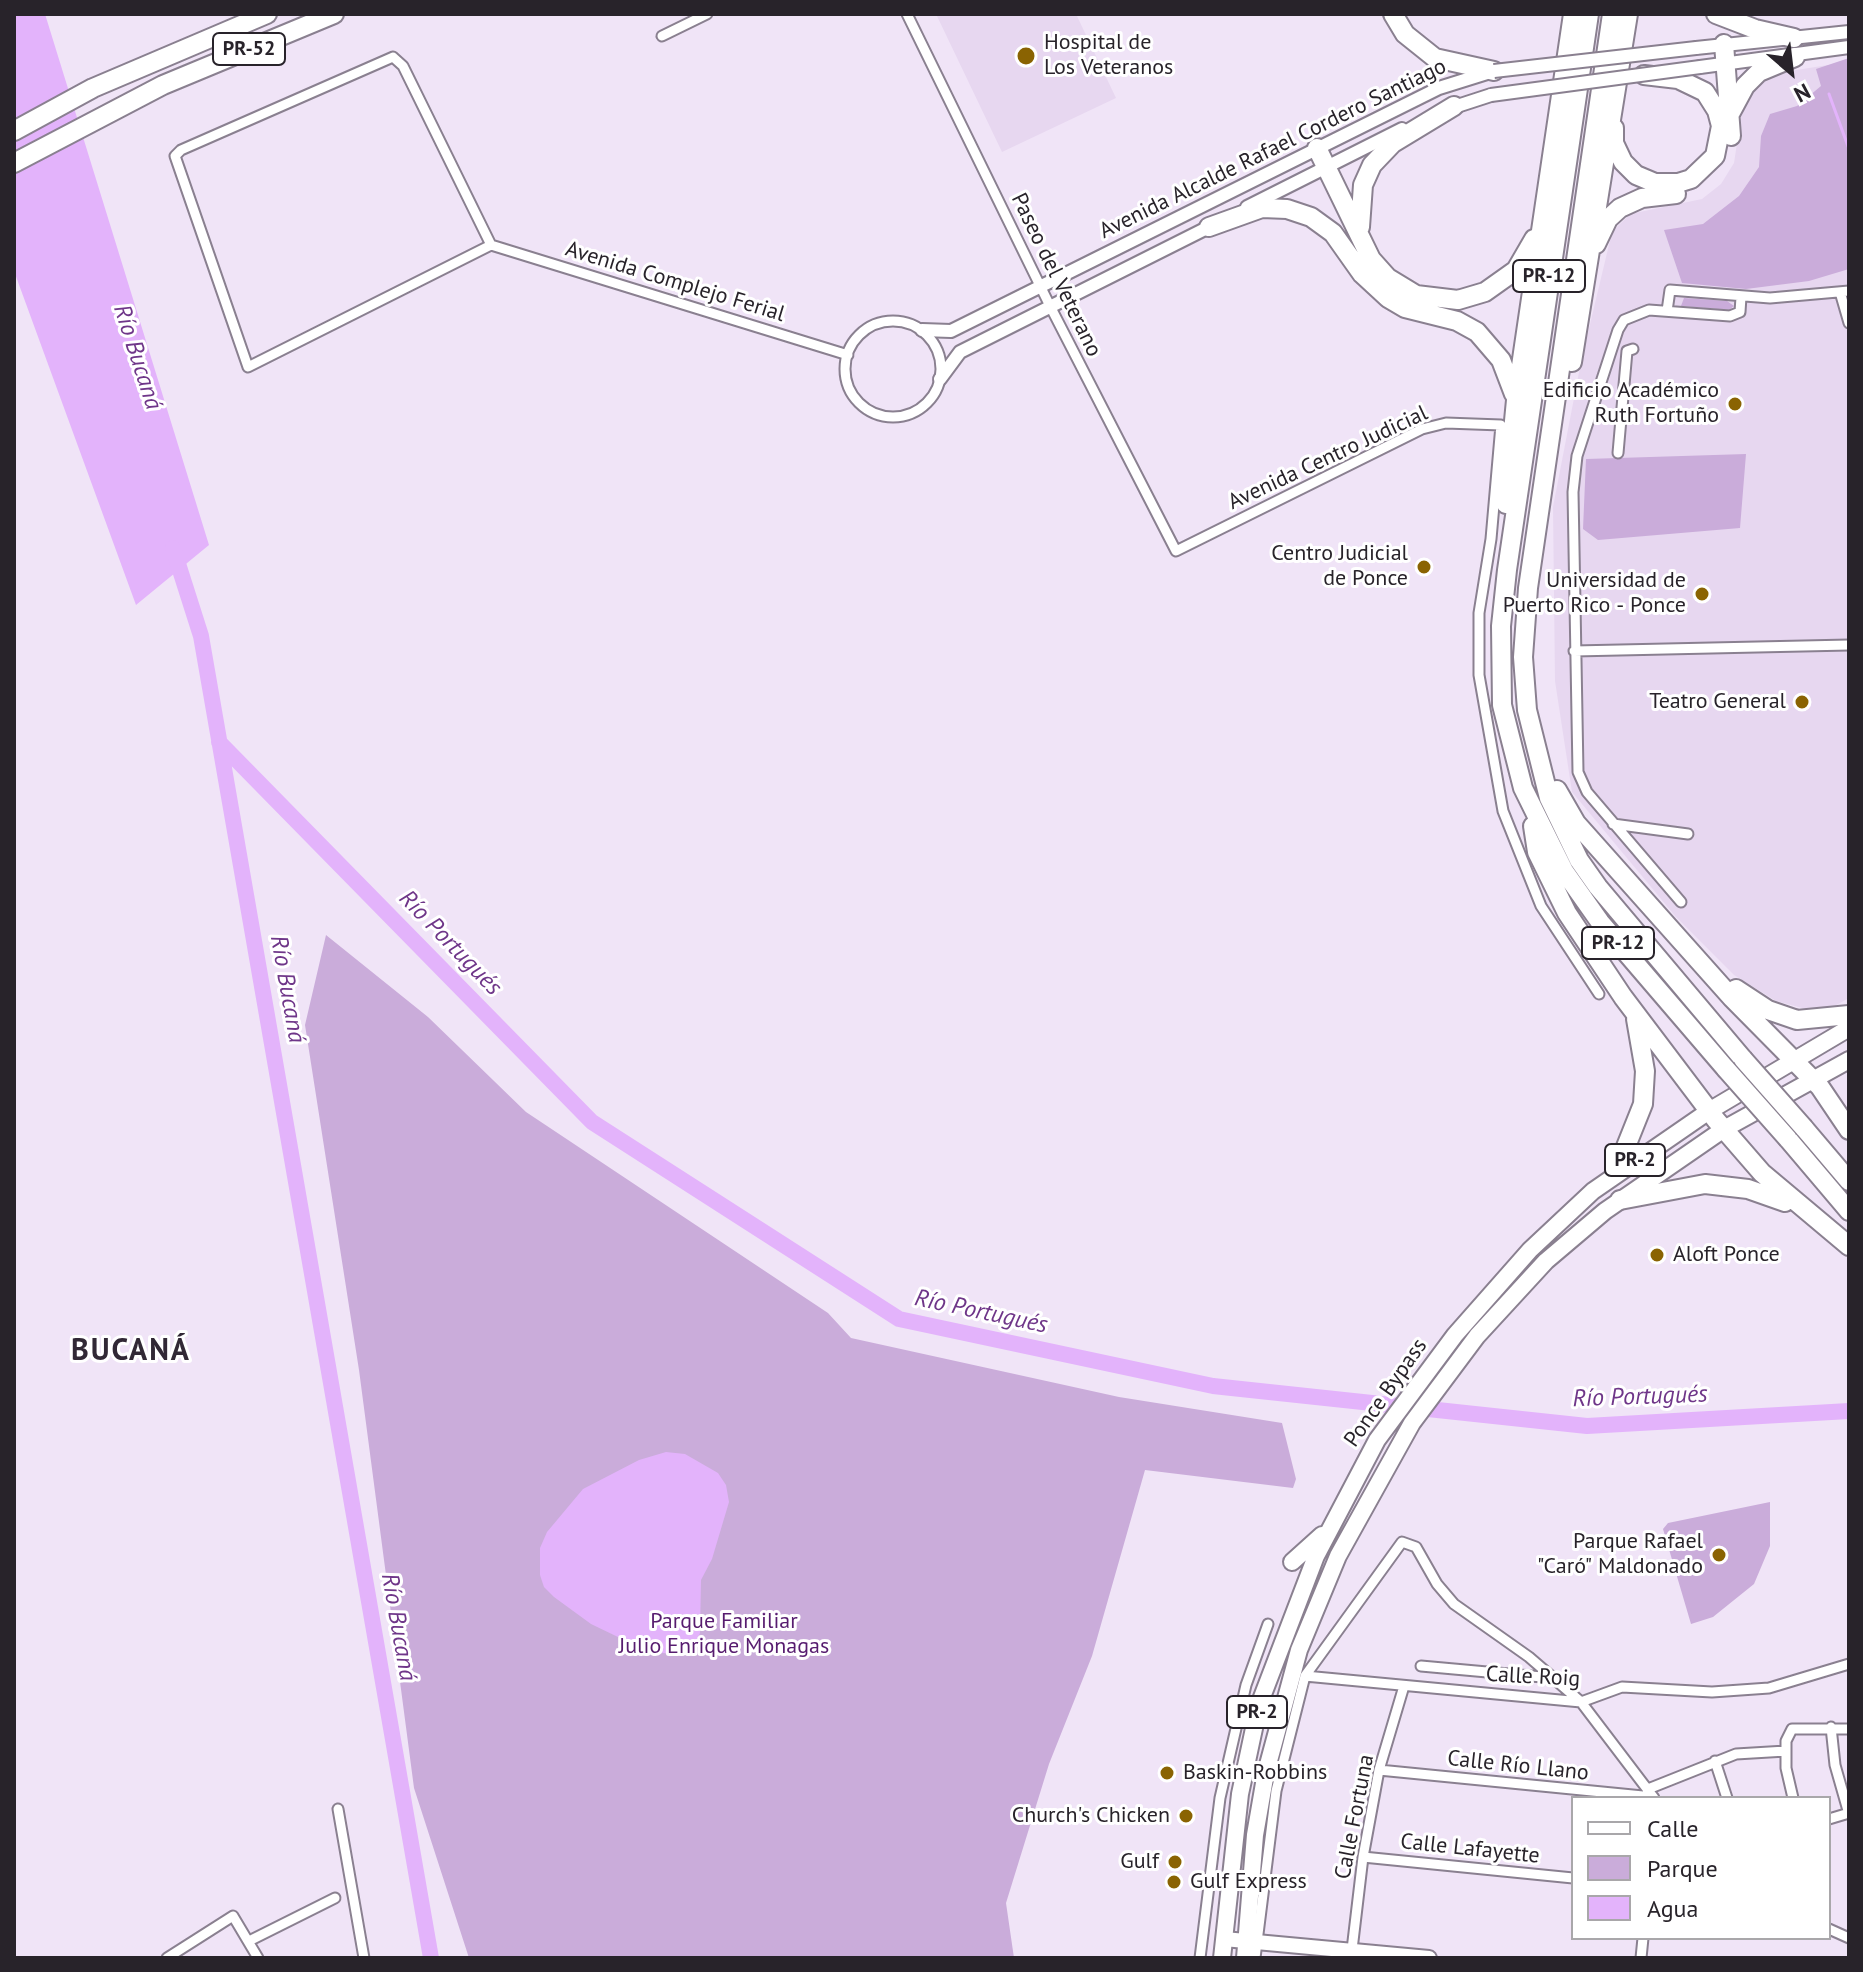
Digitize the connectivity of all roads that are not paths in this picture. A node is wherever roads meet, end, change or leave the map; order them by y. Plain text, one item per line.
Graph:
1 (267, 14) edge
2 (334, 14) edge
3 (707, 14) edge
4 (907, 14) edge
5 (1393, 14) edge
6 (1589, 14) edge
7 (1612, 14) edge
8 (1628, 14) edge
9 (1716, 14) edge
10 (1571, 18) edge
11 (1849, 32) edge
12 (662, 36) dead end
13 (1794, 38) junction
14 (1724, 44) junction
15 (1849, 47) edge
16 (1795, 57) junction
17 (1727, 65) junction
18 (1494, 71) junction
19 (1634, 74) joint
20 (1698, 76) junction
21 (1613, 99) junction
22 (1454, 106) junction
23 (1731, 112) junction
24 (14, 131) edge
25 (1317, 148) junction
26 (14, 163) edge
27 (1326, 166) junction
28 (1541, 226) junction
29 (1209, 227) junction
30 (1361, 238) junction
31 (491, 245) junction
32 (1592, 254) junction
33 (1849, 283) edge
34 (1040, 286) junction
35 (1844, 291) edge
36 (1741, 297) junction
37 (1050, 306) junction
38 (1667, 311) junction
39 (1849, 323) edge
40 (922, 330) junction
41 (1611, 351) junction
42 (848, 355) junction
43 (940, 379) junction
44 (1516, 400) junction
45 (1552, 418) junction
46 (1618, 453) dead end
47 (1511, 538) junction
48 (1176, 551) joint
49 (1849, 645) edge
50 (1574, 651) junction
51 (1532, 738) junction
52 (1529, 804) junction
53 (1613, 824) junction
54 (1688, 834) dead end
55 (1681, 902) dead end
56 (1694, 956) junction
57 (1599, 994) dead end
58 (1634, 1012) junction
59 (1849, 1015) edge
60 (1849, 1028) edge
61 (1849, 1060) edge
62 (1793, 1061) junction
63 (1813, 1080) junction
64 (1709, 1111) junction
65 (1724, 1129) junction
66 (1849, 1130) edge
67 (1615, 1174) junction
68 (1849, 1181) edge
69 (1620, 1200) junction
70 (1849, 1211) edge
71 (1812, 1216) junction
72 (1849, 1246) edge
73 (1330, 1528) junction
74 (1292, 1562) dead end
75 (1268, 1624) dead end
76 (1849, 1664) edge
77 (1421, 1666) dead end
78 (1305, 1676) junction
79 (1556, 1678) junction
80 (1404, 1686) junction
81 (1581, 1702) junction
82 (1831, 1727) junction
83 (1849, 1729) edge
84 (1786, 1751) junction
85 (1237, 1761) junction
86 (1715, 1761) junction
87 (1379, 1770) junction
88 (1651, 1795) edge
89 (1726, 1796) edge
90 (1793, 1796) edge
91 (338, 1809) dead end
92 (1849, 1814) edge
93 (1363, 1857) junction
94 (1571, 1878) edge
95 (335, 1898) dead end
96 (1224, 1939) junction
97 (249, 1941) junction
98 (1249, 1947) edge
99 (1352, 1954) edge
100 (167, 1958) edge
101 (258, 1958) edge
102 (364, 1958) edge
103 (1200, 1958) edge
104 (1222, 1958) edge
105 (1255, 1958) edge
106 (1429, 1958) edge

1 - 24 highway, PR-52
2 - 26 highway, PR-52
3 - 12 street
4 - 34 street, Paseo del Veterano
5 - 18 highway
6 - 47 highway, PR-12
7 - 45 highway, PR-12
8 - 21 highway
9 - 13 highway
10 - 28 highway
11 - 13 street, Avenida Alcalde Rafael Cordero Santiago
13 - 14 street, Avenida Alcalde Rafael Cordero Santiago
14 - 17 highway
14 - 18 street, Avenida Alcalde Rafael Cordero Santiago, bridge
15 - 16 street
16 - 17 street
16 - 23 highway
17 - 20 street
17 - 23 highway
18 - 25 street, Avenida Alcalde Rafael Cordero Santiago
19 - 20 highway, bridge
19 - 22 street, Avenida Alcalde Rafael Cordero Santiago, bridge
20 - 21 highway
21 - 32 highway
22 - 27 street, Avenida Alcalde Rafael Cordero Santiago
22 - 30 highway
23 - 32 highway
25 - 27 highway
25 - 34 street, Avenida Alcalde Rafael Cordero Santiago
27 - 29 street, Avenida Alcalde Rafael Cordero Santiago
27 - 30 highway
28 - 30 highway
28 - 44 highway
29 - 37 street, Avenida Alcalde Rafael Cordero Santiago
29 - 44 highway
31 - 31 street
31 - 42 street, Avenida Complejo Ferial
32 - 45 highway
33 - 35 street
34 - 37 street, Paseo del Veterano
34 - 40 street, Avenida Alcalde Rafael Cordero Santiago
35 - 36 street
35 - 39 street
36 - 38 street
36 - 38 street
37 - 43 street, Avenida Alcalde Rafael Cordero Santiago
37 - 48 street, Paseo del Veterano
38 - 41 street
40 - 42 street
40 - 43 street
41 - 46 street
41 - 50 street
42 - 43 street
44 - 47 highway
45 - 51 highway, PR-12
47 - 52 highway, PR-12
48 - 57 street, Avenida Centro Judicial
49 - 50 street
50 - 53 street
51 - 56 highway
51 - 68 highway, PR-12, bridge
52 - 58 highway
52 - 70 highway, PR-12, bridge
53 - 54 street
53 - 55 street
56 - 59 highway
56 - 62 highway
58 - 64 highway
58 - 67 highway
60 - 62 highway, Ponce Bypass / PR-2
61 - 63 highway, Ponce Bypass / PR-2
62 - 63 highway
62 - 64 highway, Ponce Bypass / PR-2
63 - 65 highway, Ponce Bypass / PR-2
63 - 66 highway
64 - 65 highway
64 - 67 highway, Ponce Bypass / PR-2
65 - 69 highway, Ponce Bypass / PR-2
65 - 71 highway
67 - 73 highway, Ponce Bypass / PR-2
69 - 71 highway
69 - 98 highway, Ponce Bypass / PR-2
71 - 72 highway
73 - 74 highway
73 - 85 highway, Ponce Bypass / PR-2
75 - 85 street
76 - 81 street, Calle Roig
77 - 79 street
78 - 79 street
78 - 80 street, Calle Roig
78 - 98 street
79 - 81 street
80 - 81 street, Calle Roig
80 - 87 street, Calle Fortuna
81 - 88 street
82 - 83 street
82 - 84 street
82 - 92 street
84 - 86 street
84 - 90 street
85 - 96 highway, Ponce Bypass / PR-2
85 - 103 street
86 - 88 street
86 - 89 street
87 - 88 street, Calle Río Llano
87 - 93 street, Calle Fortuna
91 - 102 street
93 - 94 street, Calle Lafayette
93 - 99 street, Calle Fortuna
95 - 97 street
96 - 98 main road
96 - 104 highway, Ponce Bypass / PR-2
97 - 100 street
97 - 101 street
98 - 99 main road
98 - 105 street
99 - 106 main road

